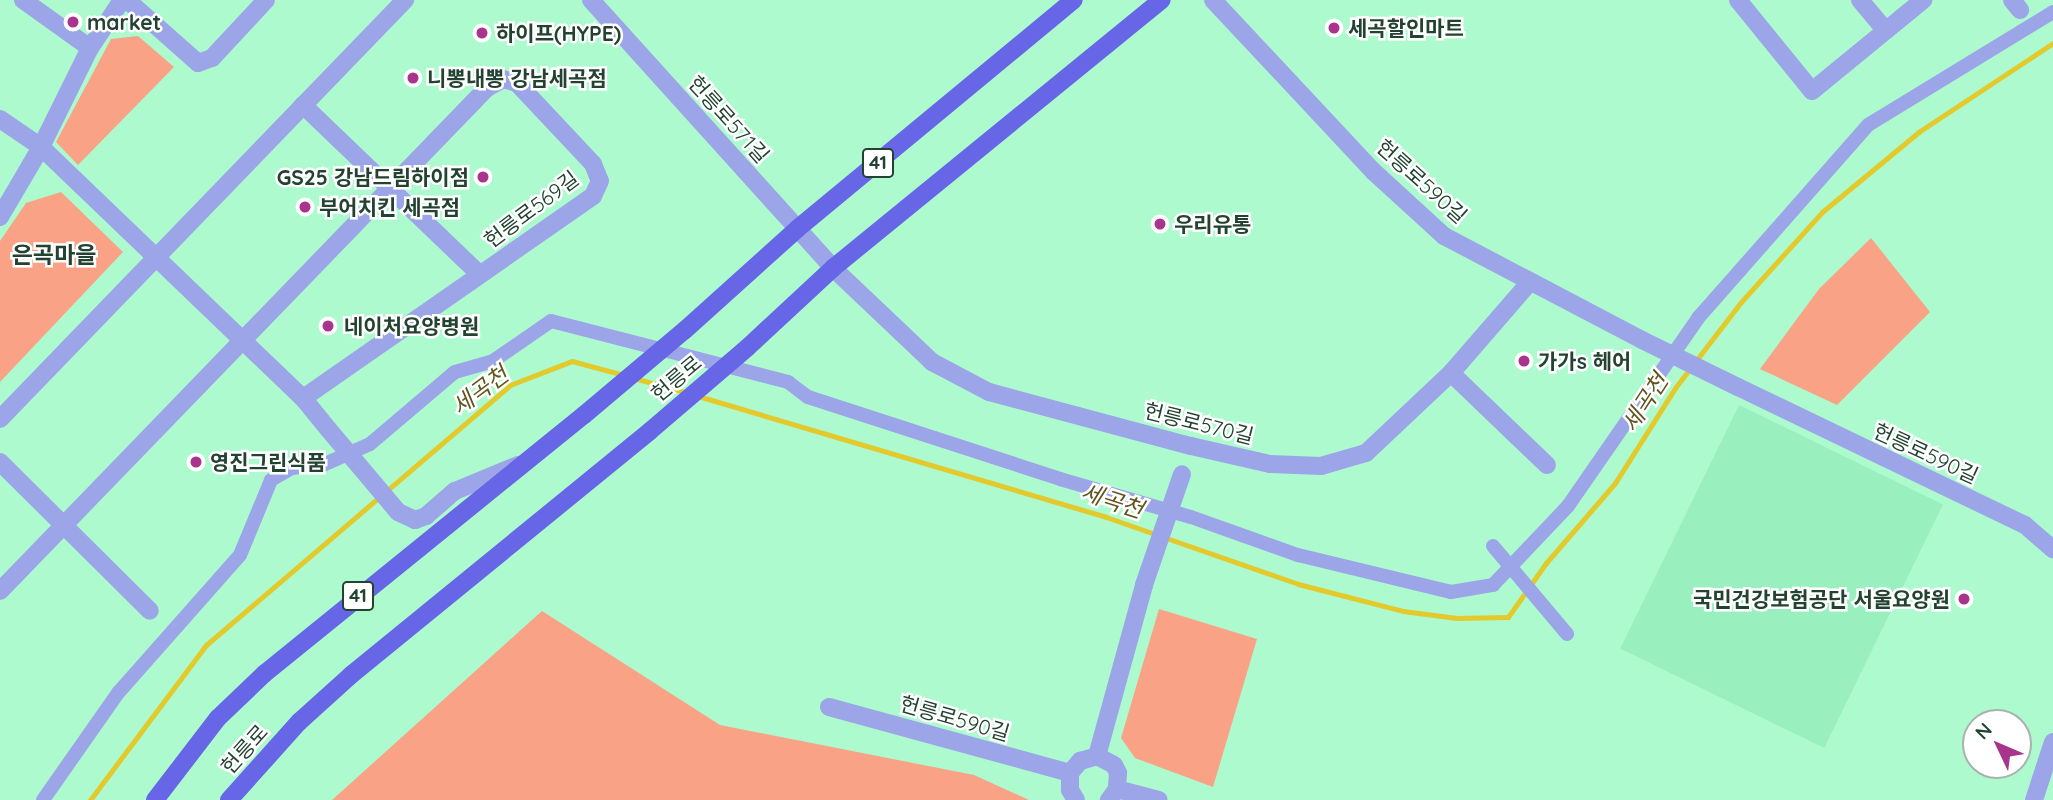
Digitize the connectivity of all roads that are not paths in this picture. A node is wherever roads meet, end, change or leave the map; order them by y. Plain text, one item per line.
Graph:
1 (23, 0) edge
2 (125, 0) edge
3 (266, 0) edge
4 (405, 0) edge
5 (591, 0) edge
6 (1074, 0) edge
7 (1162, 0) edge
8 (1213, 0) edge
9 (1738, 0) edge
10 (1860, 0) edge
11 (1923, 0) edge
12 (2053, 12) edge
13 (1886, 31) junction
14 (90, 48) junction
15 (303, 105) junction
16 (0, 120) edge
17 (41, 147) junction
18 (390, 189) junction
19 (0, 216) edge
20 (797, 229) junction
21 (156, 255) junction
22 (833, 268) junction
23 (480, 275) junction
24 (1529, 283) junction
25 (243, 340) junction
26 (1451, 373) junction
27 (303, 398) junction
28 (0, 419) edge
29 (1191, 446) junction
30 (0, 462) edge
31 (519, 465) junction
32 (1547, 465) dead end
33 (62, 526) junction
34 (1493, 545) dead end
35 (2053, 549) edge
36 (0, 591) edge
37 (150, 611) dead end
38 (1567, 634) dead end
39 (829, 706) dead end
40 (2053, 741) edge
41 (1097, 756) junction
42 (1070, 773) junction
43 (1113, 794) edge
44 (43, 800) edge
45 (155, 800) edge
46 (229, 800) edge
47 (1076, 800) edge
48 (1159, 800) edge
49 (2035, 800) edge

1 - 14 street
2 - 3 street
2 - 14 street
4 - 15 street
5 - 20 street, 헌릉로571길
6 - 20 main road, 헌릉로 / 41
7 - 22 main road, 헌릉로 / 41
8 - 24 street, 헌릉로590길
9 - 13 street
10 - 13 street
11 - 13 street
12 - 44 street
14 - 17 street
15 - 18 street
15 - 21 street
16 - 17 street
17 - 19 street
17 - 21 street
18 - 23 street, 헌릉로569길
18 - 23 street, 헌릉로569길
18 - 25 street, 헌릉로569길
20 - 22 street, 헌릉로571길
20 - 31 main road, 헌릉로 / 41, bridge
21 - 25 street
21 - 28 street
22 - 29 street, 헌릉로570길
22 - 46 main road, 헌릉로 / 41, bridge
23 - 27 street, 헌릉로569길
24 - 26 street, 헌릉로570길
24 - 35 street, 헌릉로590길, bridge
25 - 27 street
25 - 33 street, 헌릉로569길
26 - 29 street, 헌릉로570길
26 - 32 street
27 - 31 street, bridge
29 - 41 street, bridge
30 - 33 street
31 - 45 main road, 헌릉로 / 41
33 - 36 street, 헌릉로569길
33 - 37 street
34 - 38 street, bridge
39 - 42 street, 헌릉로590길
40 - 49 street
41 - 42 street
41 - 43 street
42 - 47 street
43 - 48 street

